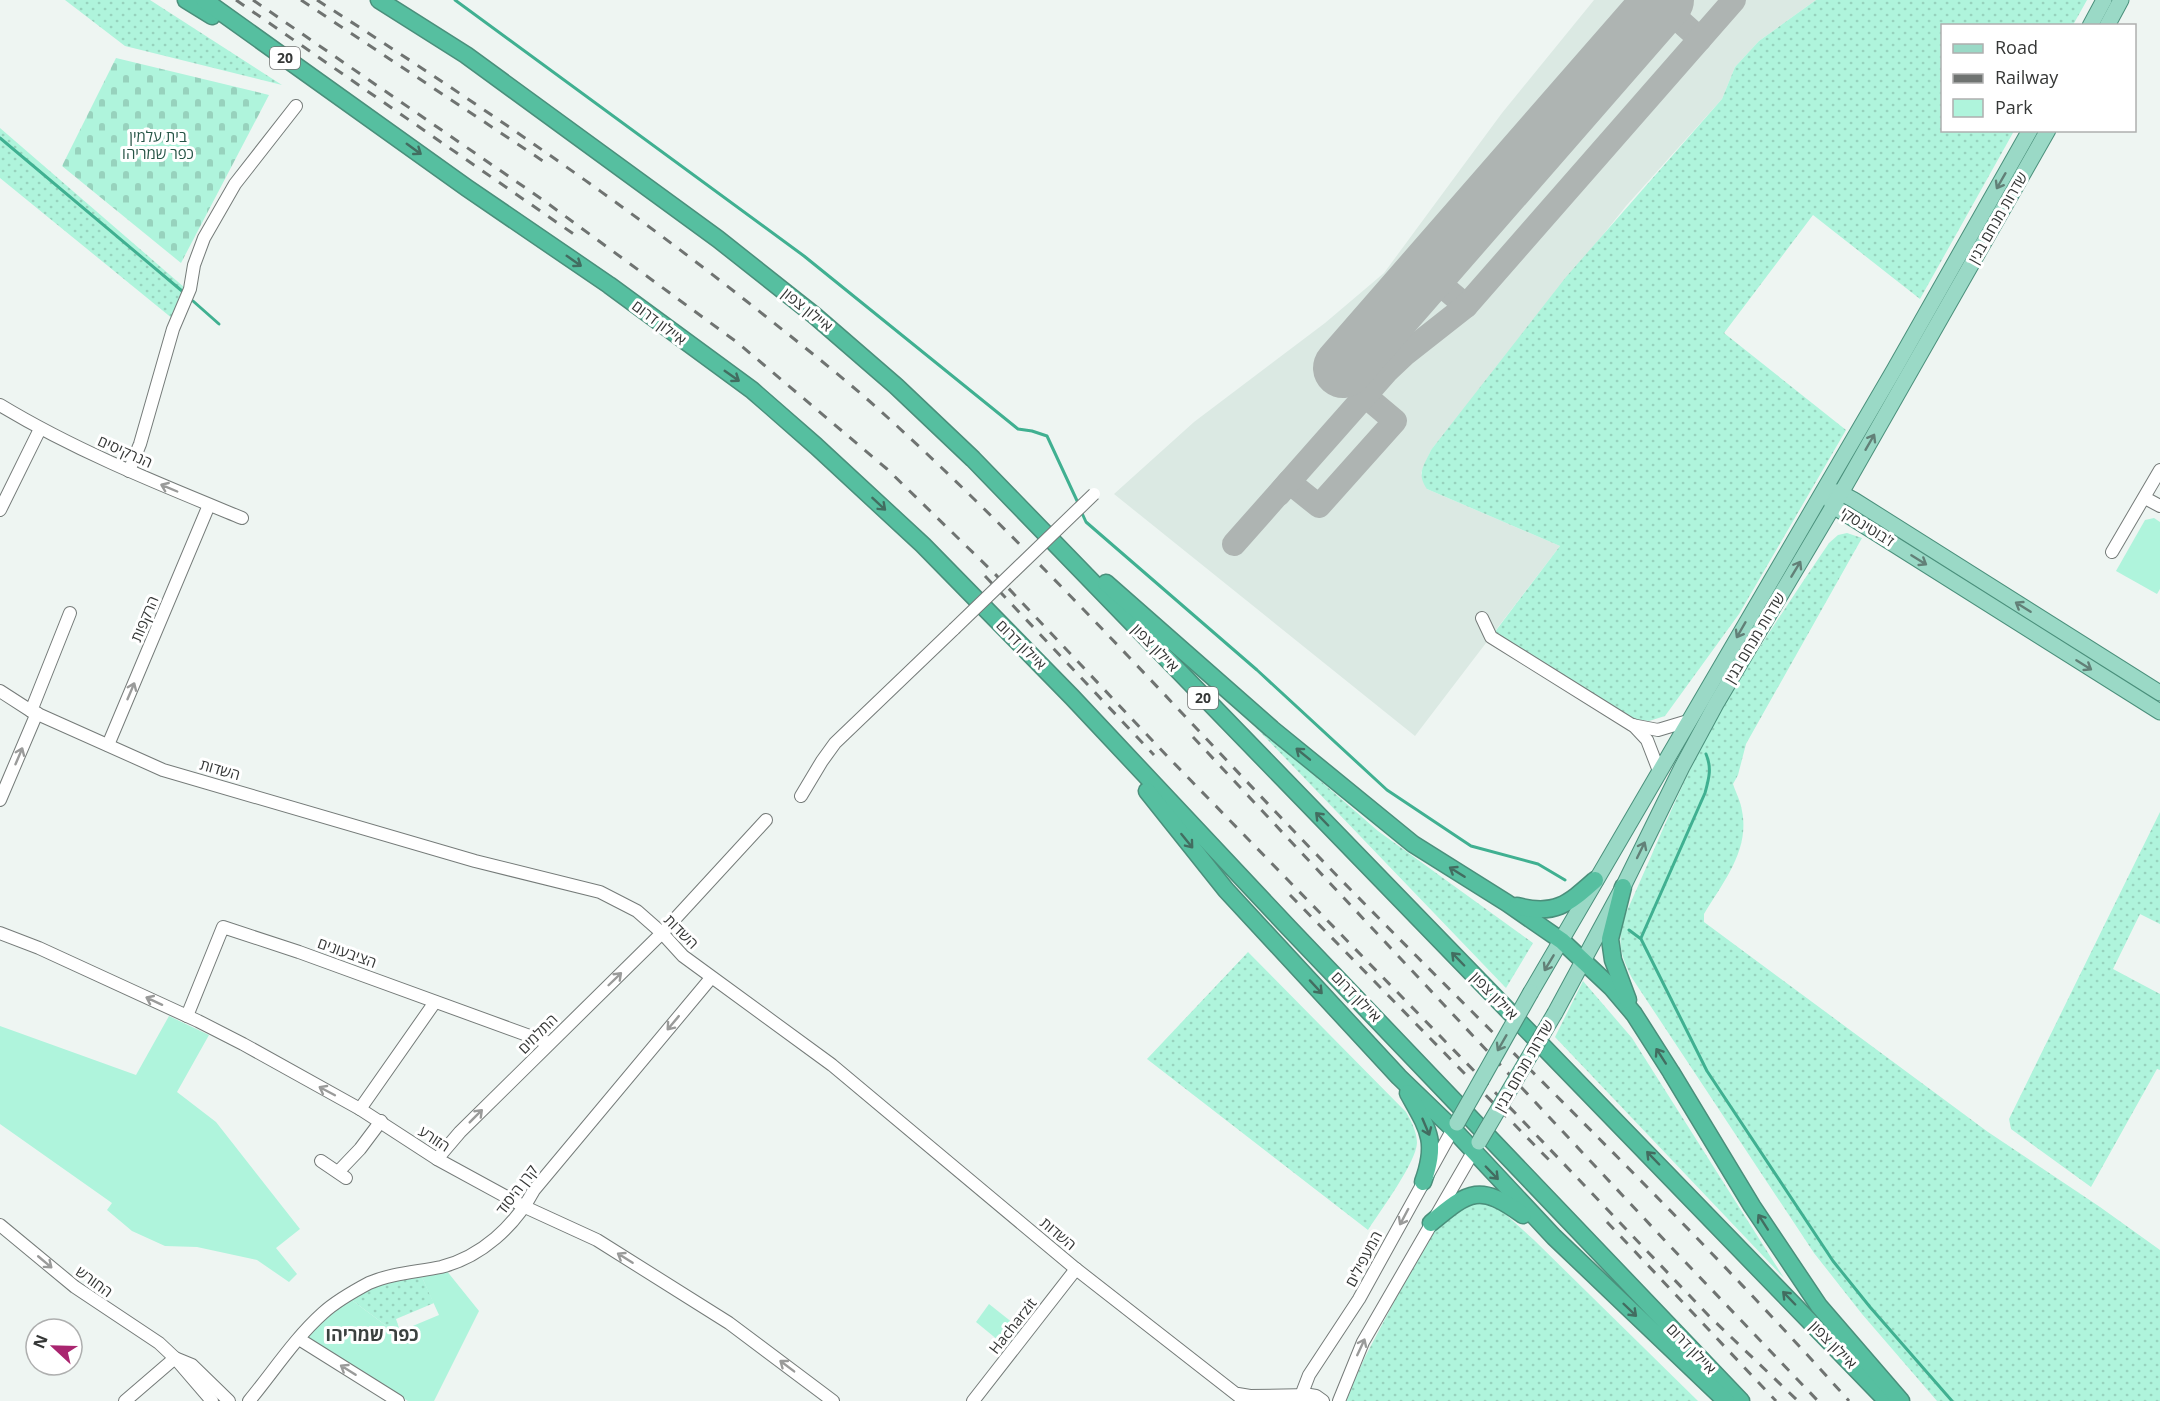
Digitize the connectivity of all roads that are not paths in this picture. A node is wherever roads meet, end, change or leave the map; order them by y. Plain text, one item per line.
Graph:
1 (186, 0) edge
2 (204, 0) edge
3 (379, 0) edge
4 (395, 0) edge
5 (2104, 0) edge
6 (2121, 0) edge
7 (2091, 24) edge
8 (2108, 24) edge
9 (466, 55) junction
10 (296, 106) dead end
11 (367, 115) junction
12 (2029, 132) edge
13 (2047, 132) edge
14 (0, 405) edge
15 (40, 429) junction
16 (1858, 464) junction
17 (2160, 470) edge
18 (129, 471) junction
19 (1824, 489) junction
20 (1094, 494) dead end
21 (2145, 498) junction
22 (1837, 500) junction
23 (209, 505) junction
24 (2160, 506) edge
25 (1021, 509) junction
26 (0, 510) edge
27 (242, 518) dead end
28 (1872, 521) junction
29 (1815, 537) junction
30 (2112, 552) dead end
31 (70, 613) dead end
32 (1482, 618) dead end
33 (2143, 683) junction
34 (2160, 688) edge
35 (0, 691) edge
36 (2160, 693) edge
37 (1072, 697) junction
38 (34, 712) junction
39 (2160, 712) edge
40 (1688, 721) junction
41 (1632, 725) junction
42 (108, 745) junction
43 (1659, 771) junction
44 (801, 796) dead end
45 (0, 800) edge
46 (766, 820) dead end
47 (1595, 880) junction
48 (1623, 887) junction
49 (1507, 903) junction
50 (0, 933) edge
51 (662, 933) junction
52 (1562, 941) junction
53 (1584, 961) junction
54 (711, 978) junction
55 (435, 1002) junction
56 (1634, 1014) junction
57 (187, 1016) junction
58 (549, 1043) junction
59 (1400, 1077) junction
60 (360, 1109) junction
61 (381, 1122) junction
62 (1455, 1126) junction
63 (1476, 1147) junction
64 (437, 1160) junction
65 (321, 1161) dead end
66 (1423, 1182) junction
67 (525, 1207) junction
68 (1431, 1223) junction
69 (0, 1225) edge
70 (1554, 1237) junction
71 (1076, 1269) junction
72 (299, 1339) junction
73 (175, 1358) junction
74 (1234, 1393) junction
75 (1300, 1398) edge
76 (125, 1401) edge
77 (212, 1401) edge
78 (229, 1401) edge
79 (249, 1401) edge
80 (398, 1401) edge
81 (833, 1401) edge
82 (973, 1401) edge
83 (1245, 1401) edge
84 (1323, 1401) edge
85 (1338, 1401) edge
86 (1726, 1401) edge
87 (1741, 1401) edge
88 (1887, 1401) edge
89 (1901, 1401) edge

1 - 11 highway
2 - 11 highway, איילון דרום / 20
3 - 9 highway, איילון צפון / 20
4 - 9 highway
5 - 7 main road
6 - 8 main road
9 - 25 highway, איילון צפון / 20
10 - 18 street
11 -> 37 highway, איילון דרום / 20
12 -> 19 main road, שדרות מנחם בגין
16 -> 13 main road, שדרות מנחם בגין
14 - 15 street, הנרקיסים
15 - 18 street, הנרקיסים
15 - 26 street
16 - 22 main road, שדרות מנחם בגין
16 - 28 main road
17 - 21 street
23 -> 18 street, הנרקיסים
19 - 22 main road, ז'בוטינסקי
19 -> 40 main road, שדרות מנחם בגין
20 - 44 street, bridge
21 - 24 street
21 - 30 street
22 - 28 main road, ז'בוטינסקי
22 - 29 main road, שדרות מנחם בגין
23 - 27 street, הנרקיסים
42 -> 23 street, הרקפות
49 -> 25 highway
88 -> 25 highway, איילון צפון / 20
28 - 29 main road
33 -> 28 main road, ז'בוטינסקי
28 -> 39 main road, ז'בוטינסקי
48 -> 29 main road, שדרות מנחם בגין
31 - 38 street
32 - 41 street
33 - 34 main road
33 - 36 main road, ז'בוטינסקי
35 - 38 street, השדות
37 -> 59 highway
37 - 87 highway, איילון דרום / 20
38 - 42 street, השדות
45 -> 38 street
40 - 41 street
40 - 43 main road, שדרות מנחם בגין
41 - 43 street
42 - 51 street, השדות
43 - 47 main road, שדרות מנחם בגין
46 - 51 street, התלמים
47 - 49 highway
47 - 52 main road, שדרות מנחם בגין
48 - 53 main road, שדרות מנחם בגין
48 - 56 highway
49 - 52 highway
57 -> 50 street, הזורע
51 - 54 street, השדות
58 -> 51 street, התלמים
52 - 53 highway
52 -> 62 main road, שדרות מנחם בגין, bridge
53 - 56 highway
53 - 63 main road, שדרות מנחם בגין, bridge
54 -> 67 street, קרן היסוד
54 - 71 street, השדות
55 - 57 street, הציבעונים
55 - 58 street, הציבעונים
55 - 60 street
89 -> 56 highway
60 -> 57 street, הזורע
64 -> 58 street, התלמים
59 - 62 highway
59 -> 66 highway
60 - 61 street, הזורע
61 - 64 street, הזורע
61 - 65 street
62 - 63 highway
62 - 66 street, המעפילים
63 - 68 street
63 -> 70 highway
64 - 67 street, הזורע
66 -> 75 street, המעפילים
67 - 72 street, קרן היסוד
81 -> 67 street, הזורע
68 - 70 highway
85 -> 68 street
69 -> 73 street, החורש
70 -> 86 highway
71 - 74 street, השדות
71 - 82 street, Hacharzit
72 - 79 street, קרן היסוד
80 -> 72 street
73 - 76 street
73 - 77 street, החורש
73 - 78 street, החורש
74 - 75 street
74 - 83 street, השדות
75 - 84 street

